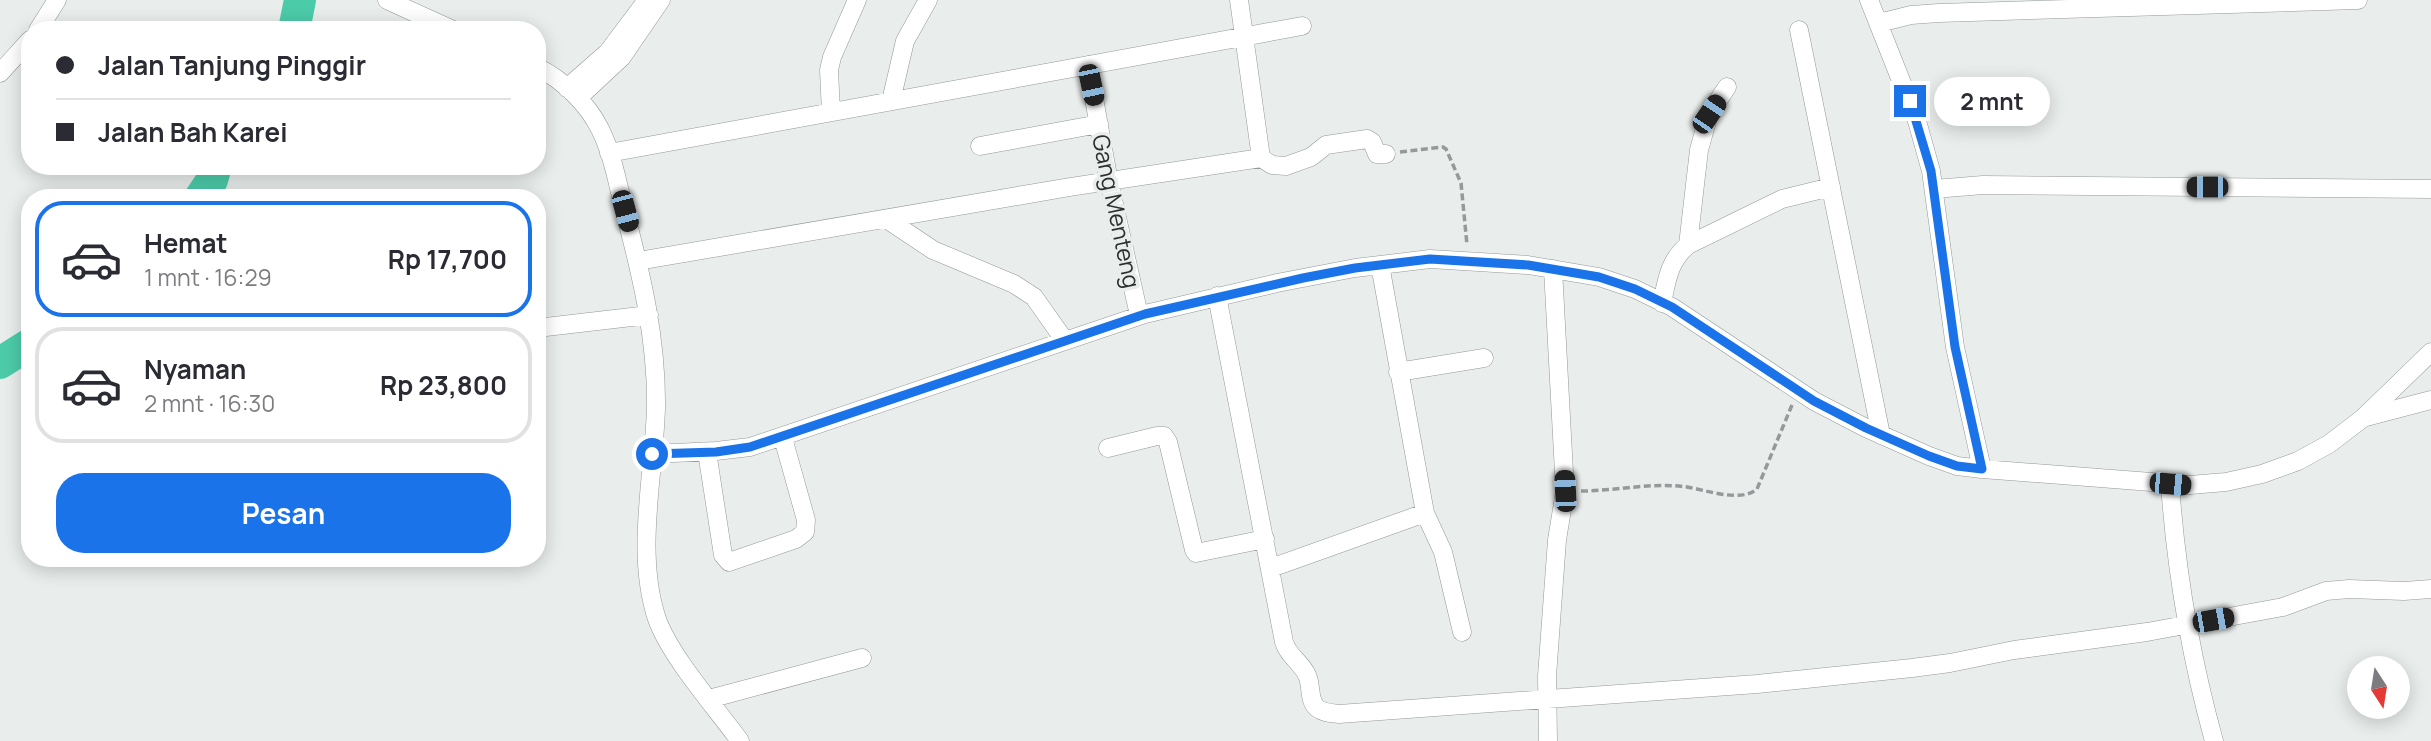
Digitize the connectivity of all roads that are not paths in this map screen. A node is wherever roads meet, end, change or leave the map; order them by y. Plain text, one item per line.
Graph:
1 (57, 0) edge
2 (387, 0) edge
3 (647, 0) edge
4 (661, 0) edge
5 (856, 0) edge
6 (928, 0) edge
7 (1239, 0) edge
8 (1869, 0) edge
9 (2358, 0) edge
10 (1938, 6) edge
11 (44, 21) edge
12 (433, 21) edge
13 (1879, 23) junction
14 (1302, 26) dead end
15 (1799, 30) dead end
16 (1245, 36) junction
17 (21, 50) edge
18 (1088, 65) junction
19 (0, 73) edge
20 (546, 74) edge
21 (1727, 87) dead end
22 (572, 93) junction
23 (891, 101) junction
24 (831, 112) junction
25 (1100, 124) junction
26 (980, 146) dead end
27 (609, 153) junction
28 (1385, 154) road end
29 (1261, 158) junction
30 (1109, 181) junction
31 (1831, 187) junction
32 (1934, 189) junction
33 (2431, 189) edge
34 (888, 220) junction
35 (1688, 245) junction
36 (638, 261) junction
37 (1380, 265) junction
38 (1553, 269) junction
39 (1217, 296) junction
40 (1662, 303) junction
41 (649, 315) junction
42 (1139, 316) junction
43 (546, 327) edge
44 (1065, 341) junction
45 (2431, 352) edge
46 (1484, 358) dead end
47 (1398, 372) junction
48 (2431, 400) edge
49 (2363, 418) junction
50 (1881, 435) junction
51 (783, 438) junction
52 (1108, 448) dead end
53 (707, 452) junction
54 (652, 454) junction
55 (1982, 469) junction
56 (2170, 484) junction
57 (1425, 513) junction
58 (1265, 539) junction
59 (1271, 568) junction
60 (2431, 589) edge
61 (2188, 624) junction
62 (1462, 632) dead end
63 (862, 658) dead end
64 (1547, 698) junction
65 (709, 699) junction
66 (740, 741) edge
67 (1548, 741) edge
68 (2214, 741) edge

1 - 11 street
2 - 12 street
3 - 22 street
4 - 22 street
5 - 24 street
6 - 23 street
7 - 16 street
8 - 13 street
9 - 10 street
10 - 13 street
13 - 32 street
14 - 16 street
15 - 31 street
16 - 18 street
16 - 29 street
17 - 19 street
18 - 23 street
18 - 25 street, Gang Menteng
20 - 22 street
21 - 35 street
22 - 27 street
23 - 24 street
24 - 27 street
25 - 26 street
25 - 30 street, Gang Menteng
27 - 36 street
28 - 29 street
29 - 30 street
30 - 34 street
30 - 42 street, Gang Menteng
31 - 35 street
31 - 50 street
32 - 33 street
32 - 55 street
34 - 36 street
34 - 44 street
35 - 40 street
36 - 41 street
37 - 38 street
37 - 39 street
37 - 47 street
38 - 40 street
38 - 64 street
39 - 42 street
39 - 58 street
40 - 50 street
41 - 43 street
41 - 54 street
42 - 44 street
44 - 51 street
45 - 49 street
46 - 47 street
47 - 57 street
48 - 49 street
49 - 56 street
50 - 55 street
51 - 53 street
51 - 53 street
52 - 58 street
53 - 54 street
54 - 65 street
55 - 56 street
56 - 61 street
57 - 59 street
57 - 62 street
58 - 59 street
59 - 64 street
60 - 61 street
61 - 64 street
61 - 68 street
63 - 65 street
64 - 67 street
65 - 66 street

